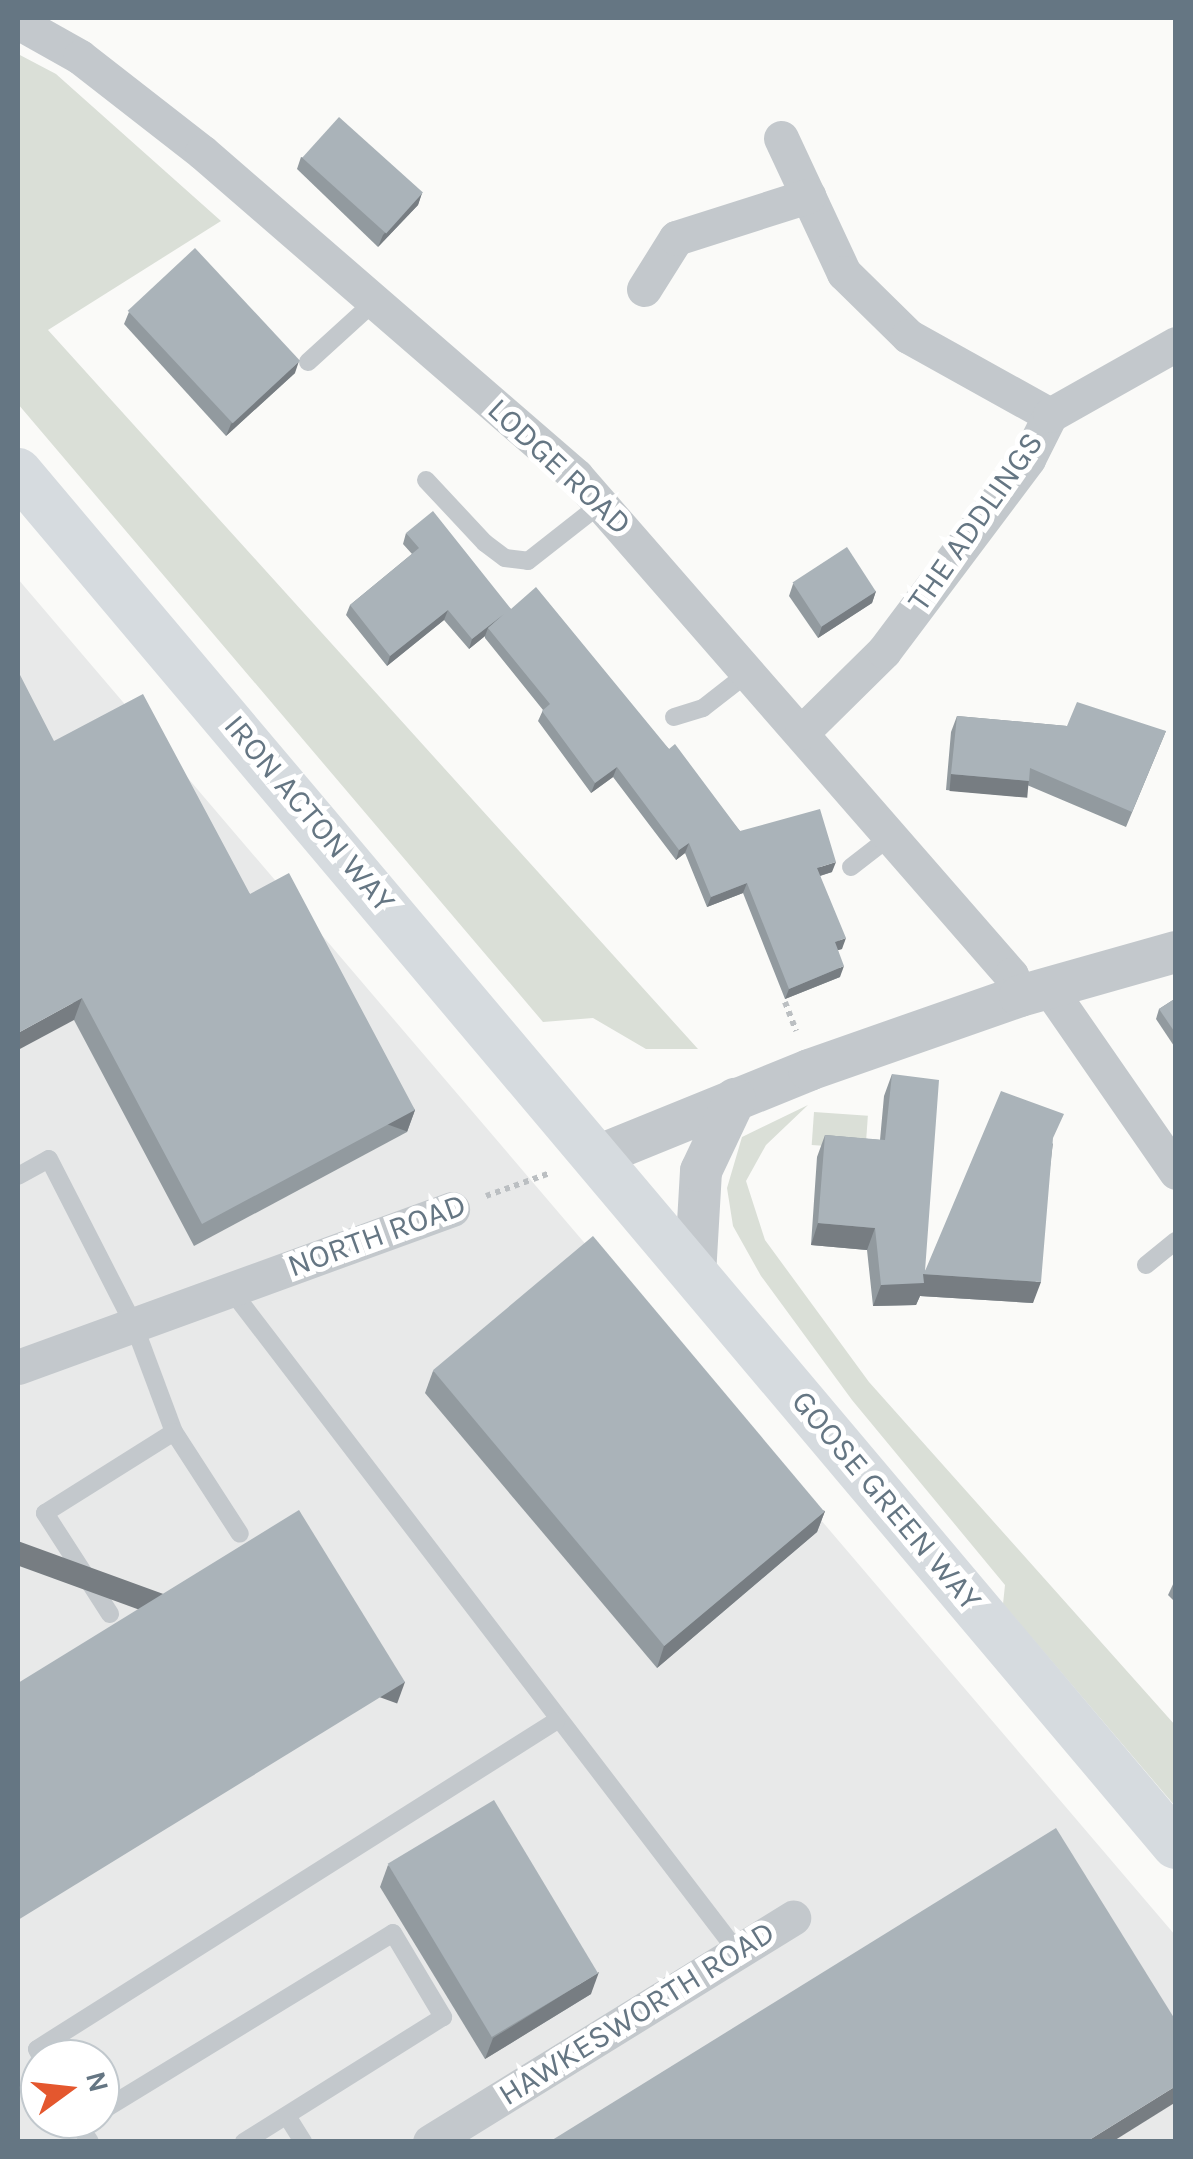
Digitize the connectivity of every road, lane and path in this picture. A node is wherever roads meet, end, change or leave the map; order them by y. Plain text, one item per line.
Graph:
1 (18, 22) edge
2 (781, 138) dead end
3 (808, 196) junction
4 (644, 289) dead end
5 (374, 301) junction
6 (1176, 344) edge
7 (308, 362) dead end
8 (1050, 415) junction
9 (18, 472) edge
10 (426, 480) dead end
11 (602, 504) junction
12 (750, 672) junction
13 (674, 717) dead end
14 (802, 732) junction
15 (891, 836) junction
16 (851, 867) dead end
17 (1176, 952) edge
18 (1034, 991) junction
19 (734, 1099) junction
20 (600, 1155) junction
21 (1176, 1172) edge
22 (18, 1176) edge
23 (452, 1208) joint
24 (1176, 1241) edge
25 (1146, 1265) dead end
26 (695, 1275) junction
27 (231, 1290) junction
28 (134, 1325) junction
29 (18, 1367) edge
30 (174, 1432) junction
31 (240, 1534) dead end
32 (110, 1614) dead end
33 (556, 1721) junction
34 (1176, 1845) edge
35 (793, 1918) dead end
36 (737, 1950) junction
37 (53, 2039) edge
38 (120, 2100) edge
39 (287, 2116) junction
40 (244, 2142) edge
41 (303, 2142) edge
42 (430, 2142) edge

1 - 5 street, LODGE ROAD
2 - 3 street
3 - 4 street
3 - 8 street
5 - 7 lane
5 - 11 street, LODGE ROAD
6 - 8 street, THE ADDLINGS
8 - 14 street, THE ADDLINGS
9 - 20 main road, IRON ACTON WAY
10 - 11 lane
11 - 12 street, LODGE ROAD
12 - 13 lane
12 - 14 street, LODGE ROAD
14 - 15 street, LODGE ROAD
15 - 16 lane
15 - 18 street, LODGE ROAD
17 - 18 street
18 - 19 street
18 - 21 street, LODGE ROAD
19 - 20 street
19 - 26 street
20 - 23 path, NORTH ROAD
20 - 26 main road, GOOSE GREEN WAY
22 - 28 lane
23 - 27 street, NORTH ROAD
24 - 25 lane
26 - 34 main road, GOOSE GREEN WAY
27 - 28 street, NORTH ROAD
27 - 33 lane
28 - 29 street, NORTH ROAD
28 - 30 lane
30 - 31 lane
30 - 32 lane
33 - 36 lane
33 - 37 lane
35 - 36 street, HAWKESWORTH ROAD
36 - 42 street, HAWKESWORTH ROAD
38 - 39 lane
39 - 40 lane
39 - 41 lane

